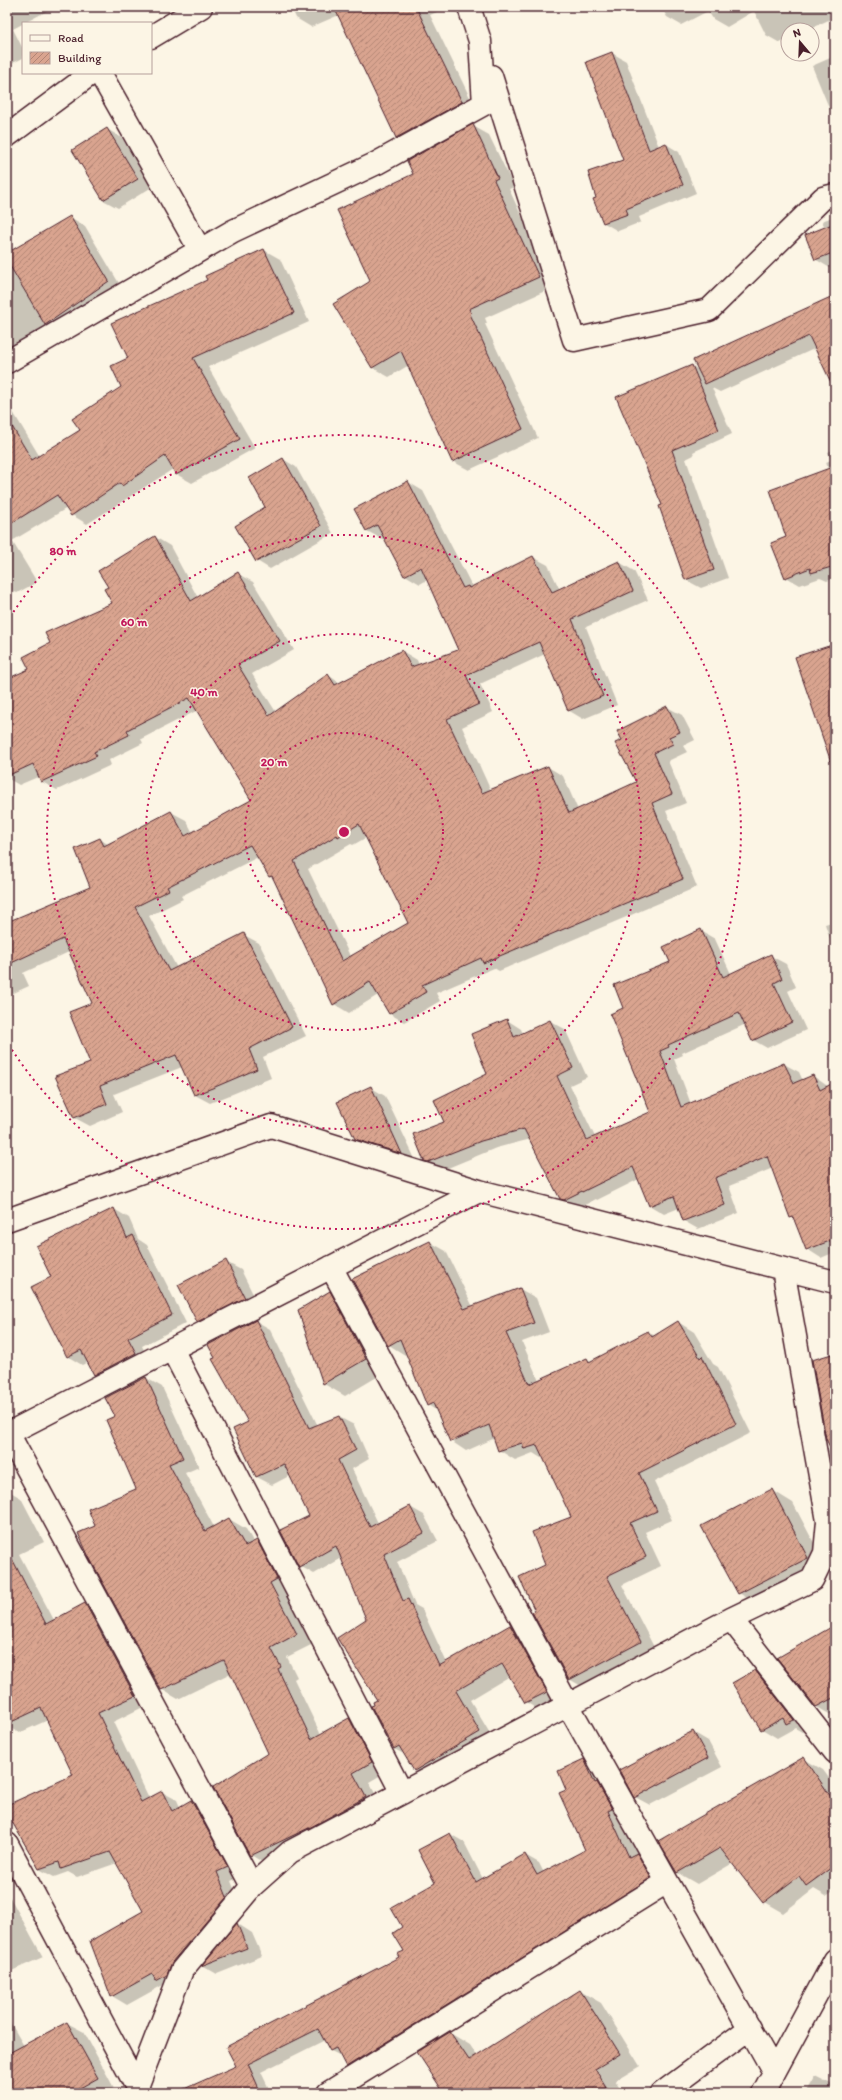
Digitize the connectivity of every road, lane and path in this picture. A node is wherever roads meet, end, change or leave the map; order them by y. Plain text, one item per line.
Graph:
1 (201, 7) edge
2 (469, 7) edge
3 (152, 36) edge
4 (480, 41) junction
5 (91, 74) edge
6 (101, 74) edge
7 (7, 136) edge
8 (835, 196) edge
9 (200, 250) junction
10 (7, 362) edge
11 (478, 1191) junction
12 (7, 1220) edge
13 (331, 1267) junction
14 (783, 1269) junction
15 (835, 1282) edge
16 (172, 1349) junction
17 (7, 1433) edge
18 (731, 1619) junction
19 (568, 1705) junction
20 (835, 1752) edge
21 (402, 1793) junction
22 (7, 1844) edge
23 (667, 1882) junction
24 (252, 1886) junction
25 (835, 1960) edge
26 (750, 2028) junction
27 (774, 2072) junction
28 (139, 2090) edge
29 (328, 2093) edge
30 (662, 2093) edge
31 (763, 2093) edge

1 - 3 street
2 - 4 street
4 - 8 street
4 - 9 street
5 - 7 street
6 - 9 street
9 - 10 street
11 - 12 street
11 - 13 street
11 - 14 street
13 - 16 street
13 - 19 street
14 - 15 street
14 - 18 street
16 - 17 street
16 - 21 street
17 - 24 street
18 - 19 street
18 - 20 street
19 - 21 street
19 - 23 street
21 - 24 street
22 - 28 street
23 - 26 street
23 - 29 street
24 - 28 street
25 - 27 street
26 - 27 street
26 - 30 street
27 - 31 street

